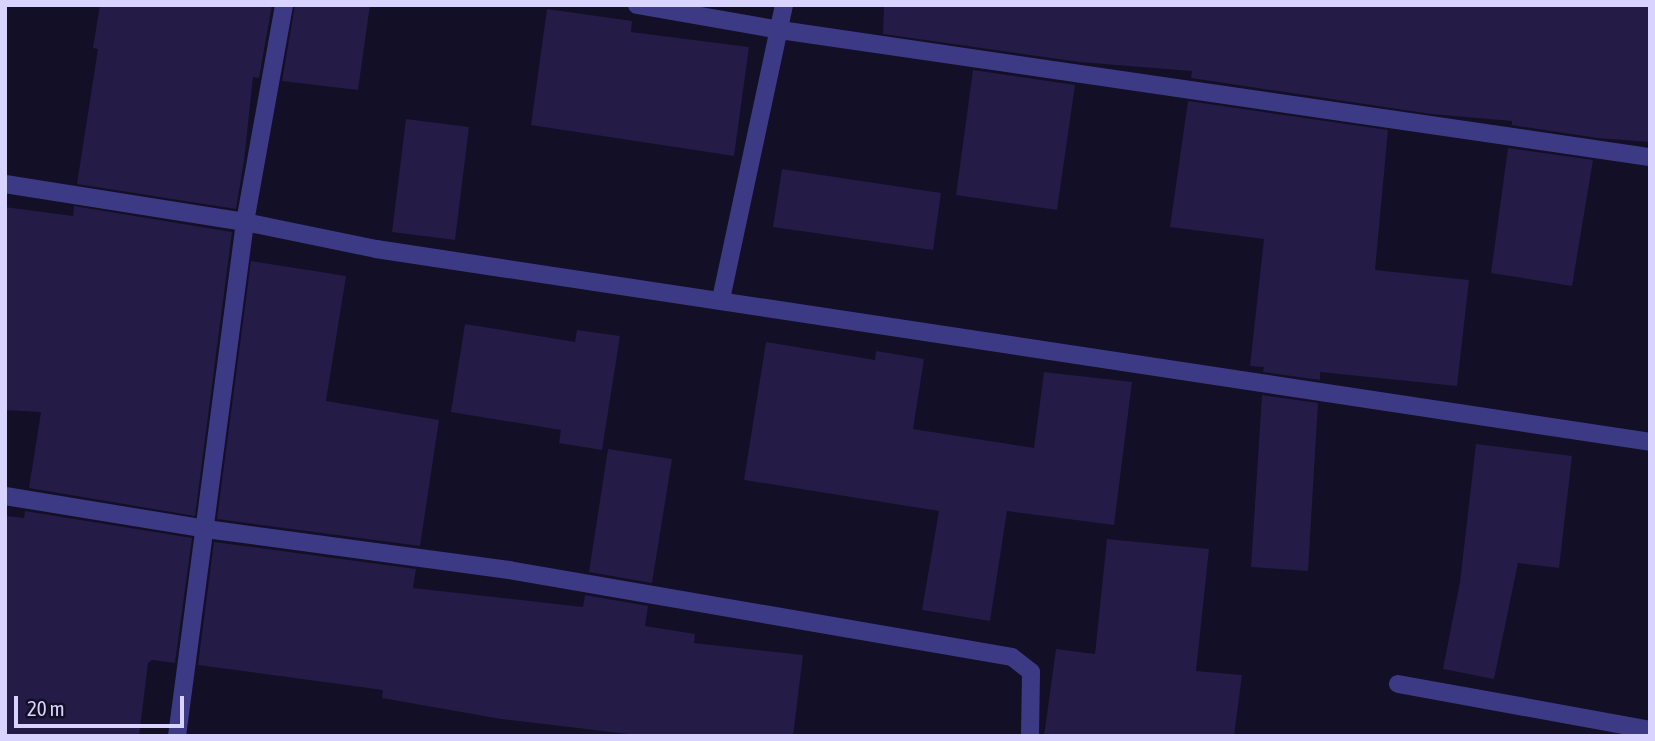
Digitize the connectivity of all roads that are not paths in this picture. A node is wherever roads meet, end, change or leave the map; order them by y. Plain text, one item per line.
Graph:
1 (284, 5) edge
2 (637, 5) edge
3 (784, 5) edge
4 (780, 30) junction
5 (1650, 157) edge
6 (5, 184) edge
7 (245, 222) junction
8 (720, 299) junction
9 (1650, 442) edge
10 (5, 496) edge
11 (206, 529) junction
12 (1398, 684) dead end
13 (1650, 730) edge
14 (177, 736) edge
15 (1030, 736) edge

1 - 7 street
2 - 4 street
3 - 4 street
4 - 5 street
4 - 8 street
6 - 7 street
7 - 8 street
7 - 11 street
8 - 9 street
10 - 11 street
11 - 14 street
11 - 15 street
12 - 13 street

